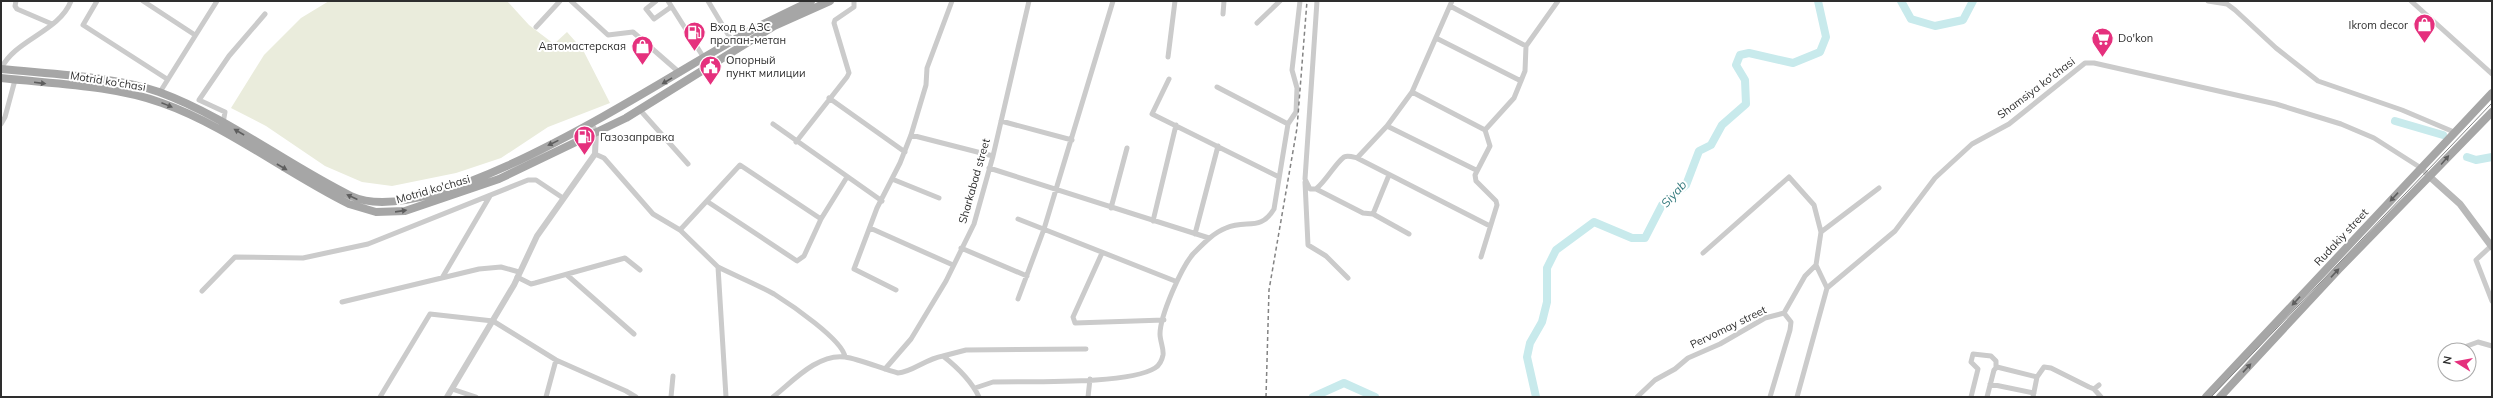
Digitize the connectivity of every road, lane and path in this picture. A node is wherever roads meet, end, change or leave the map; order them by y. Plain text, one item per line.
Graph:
1 (16, 1) edge
2 (71, 1) edge
3 (97, 1) edge
4 (144, 1) edge
5 (217, 1) edge
6 (560, 1) edge
7 (571, 1) edge
8 (656, 1) edge
9 (668, 1) edge
10 (708, 1) edge
11 (811, 1) edge
12 (830, 1) edge
13 (854, 1) edge
14 (952, 1) edge
15 (1029, 1) edge
16 (1113, 1) edge
17 (1175, 1) edge
18 (1224, 1) edge
19 (1280, 1) edge
20 (1300, 1) edge
21 (1317, 1) edge
22 (1558, 1) edge
23 (2208, 1) edge
24 (2411, 1) edge
25 (1451, 4) edge
26 (671, 7) junction
27 (265, 14) dead end
28 (1223, 14) dead end
29 (1257, 23) dead end
30 (52, 24) junction
31 (536, 26) dead end
32 (195, 35) junction
33 (1436, 38) junction
34 (732, 41) junction
35 (1526, 46) junction
36 (1168, 57) dead end
37 (704, 58) junction
38 (1, 69) edge
39 (680, 73) junction
40 (2492, 74) edge
41 (1, 78) edge
42 (167, 79) junction
43 (1169, 79) dead end
44 (15, 80) junction
45 (1521, 81) junction
46 (1217, 87) dead end
47 (160, 92) junction
48 (1412, 92) junction
49 (2492, 93) edge
50 (829, 98) junction
51 (640, 110) junction
52 (2492, 112) edge
53 (1001, 121) junction
54 (223, 123) junction
55 (1, 124) edge
56 (591, 124) junction
57 (773, 124) dead end
58 (1288, 124) junction
59 (1176, 125) junction
60 (1387, 126) junction
61 (1485, 130) junction
62 (596, 132) junction
63 (2454, 132) junction
64 (911, 135) junction
65 (1072, 140) junction
66 (796, 142) junction
67 (1218, 146) junction
68 (1127, 148) dead end
69 (904, 152) junction
70 (595, 154) junction
71 (993, 156) junction
72 (1357, 158) junction
73 (688, 164) dead end
74 (989, 168) junction
75 (2421, 168) junction
76 (1476, 170) junction
77 (1389, 175) junction
78 (847, 177) junction
79 (1279, 177) junction
80 (2430, 177) junction
81 (892, 179) junction
82 (1305, 180) junction
83 (1057, 188) junction
84 (1879, 188) dead end
85 (1316, 189) junction
86 (490, 196) junction
87 (563, 198) junction
88 (939, 198) dead end
89 (882, 201) junction
90 (708, 202) junction
91 (1111, 208) junction
92 (1373, 214) junction
93 (1018, 219) dead end
94 (821, 220) junction
95 (1152, 221) junction
96 (1490, 226) junction
97 (870, 228) junction
98 (1044, 229) junction
99 (680, 230) junction
100 (1821, 232) junction
101 (1195, 234) junction
102 (1409, 234) dead end
103 (1209, 238) junction
104 (2492, 246) edge
105 (961, 248) junction
106 (1704, 252) dead end
107 (1102, 253) junction
108 (1481, 257) dead end
109 (953, 265) junction
110 (1816, 266) junction
111 (718, 267) junction
112 (640, 270) dead end
113 (518, 274) junction
114 (566, 275) junction
115 (1027, 276) junction
116 (442, 278) junction
117 (1348, 278) dead end
118 (1175, 281) junction
119 (1827, 288) junction
120 (896, 290) dead end
121 (202, 291) dead end
122 (1018, 300) dead end
123 (2492, 301) edge
124 (342, 302) dead end
125 (1784, 312) junction
126 (1164, 320) junction
127 (493, 321) junction
128 (634, 334) dead end
129 (2477, 342) edge
130 (2492, 346) edge
131 (1086, 349) dead end
132 (943, 356) junction
133 (845, 357) junction
134 (556, 360) junction
135 (1996, 368) junction
136 (885, 370) junction
137 (673, 376) dead end
138 (2038, 377) junction
139 (1090, 379) junction
140 (1990, 384) junction
141 (2100, 385) dead end
142 (975, 388) junction
143 (452, 389) junction
144 (2094, 389) junction
145 (2033, 395) edge
146 (380, 397) edge
147 (447, 397) edge
148 (476, 397) edge
149 (546, 397) edge
150 (636, 397) edge
151 (671, 397) edge
152 (726, 397) edge
153 (774, 397) edge
154 (979, 397) edge
155 (1088, 397) edge
156 (1637, 397) edge
157 (1770, 397) edge
158 (1798, 397) edge
159 (1971, 397) edge
160 (1987, 397) edge
161 (2101, 397) edge
162 (2206, 397) edge
163 (2220, 397) edge

1 - 30 street
2 - 30 street
3 - 42 street
4 - 32 street
5 - 32 street
6 - 31 street
7 - 39 street
8 - 26 street
9 - 26 street
10 - 34 street
11 - 34 main road, Motrid ko'chasi
12 - 51 main road, Motrid ko'chasi
13 - 50 street
14 - 64 street
15 - 53 street, Sharkabad street
16 - 65 street
17 - 36 street
18 - 28 street
19 - 29 street
20 - 58 street
21 - 82 street
22 - 35 street
23 - 63 street
24 - 40 street
25 - 33 street
25 - 35 street
26 - 37 street
27 - 54 street
30 - 38 street
32 - 42 street
33 - 45 street
33 - 48 street
34 - 37 main road, Motrid ko'chasi
35 - 45 street
37 - 39 main road, Motrid ko'chasi
38 - 47 main road, Motrid ko'chasi
39 -> 56 main road, Motrid ko'chasi
41 - 44 main road, Motrid ko'chasi
42 - 47 street
43 - 59 street
44 - 55 street
44 -> 62 main road, Motrid ko'chasi
45 - 61 street
46 - 58 street
47 - 54 main road, Motrid ko'chasi
48 - 60 street
48 - 61 street
49 - 63 main road, Rudakiy street
50 - 66 street
50 - 69 street
51 - 62 main road, Motrid ko'chasi
51 - 73 street
80 -> 52 main road, Rudakiy street
53 - 65 street
53 - 71 street, Sharkabad street
56 -> 54 main road, Motrid ko'chasi
56 - 62 street
57 - 66 street
58 - 79 street
59 - 67 street
59 - 95 street
60 - 72 street
60 - 76 street
61 - 76 street
62 - 70 street
63 - 75 main road, Rudakiy street
64 - 69 street
64 - 71 street
65 - 83 street
66 - 78 street
67 - 79 street
67 - 101 street
68 - 91 street
69 - 81 street
70 - 87 street
70 - 99 street
71 - 74 street, Sharkabad street
72 - 77 street
72 - 85 street
74 - 83 street
74 - 105 street, Sharkabad street
75 - 80 street
75 - 119 street, Shamsiya ko'chasi
75 -> 162 main road, Rudakiy street
76 - 96 street
77 - 92 street
77 - 96 street
78 - 89 street
78 - 94 street
79 - 103 street
80 - 104 main road
163 -> 80 main road, Rudakiy street
81 - 88 street
81 - 89 street
82 - 85 street
82 - 117 street
83 - 91 street
83 - 98 street
84 - 100 street
85 - 92 street
86 - 87 street
86 - 116 street
86 - 121 street
87 - 113 street
89 - 97 street
90 - 94 street
90 - 94 street
90 - 99 street
91 - 95 street
92 - 102 street
93 - 98 street
95 - 101 street
96 - 108 street
97 - 109 street
97 - 120 street
98 - 107 street
98 - 115 street
99 - 111 street
100 - 106 street
100 - 110 street
101 - 103 street
103 - 118 street
104 - 123 street
105 - 109 street, Sharkabad street
105 - 115 street
107 - 118 street
107 - 126 street
109 - 136 street, Sharkabad street
110 - 119 street
110 - 125 street, Pervomay street
111 - 133 street
111 - 152 street
112 - 114 street
113 - 114 street
113 - 116 street
113 - 127 street
114 - 128 street
115 - 122 street
116 - 124 street
118 - 126 street
119 - 158 street
125 - 156 street, Pervomay street
125 - 157 street
126 - 139 street
127 - 134 street
127 - 143 street
127 - 146 street
129 - 130 street
131 - 132 street
132 - 136 street
132 - 142 street
133 - 136 street
133 - 153 street
134 - 149 street
134 - 150 street
135 - 138 street
135 - 140 street
135 - 159 street
137 - 151 street
138 - 144 street
138 - 145 street
139 - 142 street
139 - 155 street
140 - 145 street
140 - 160 street
141 - 144 street
142 - 154 street
143 - 147 street
143 - 148 street
144 - 161 street

